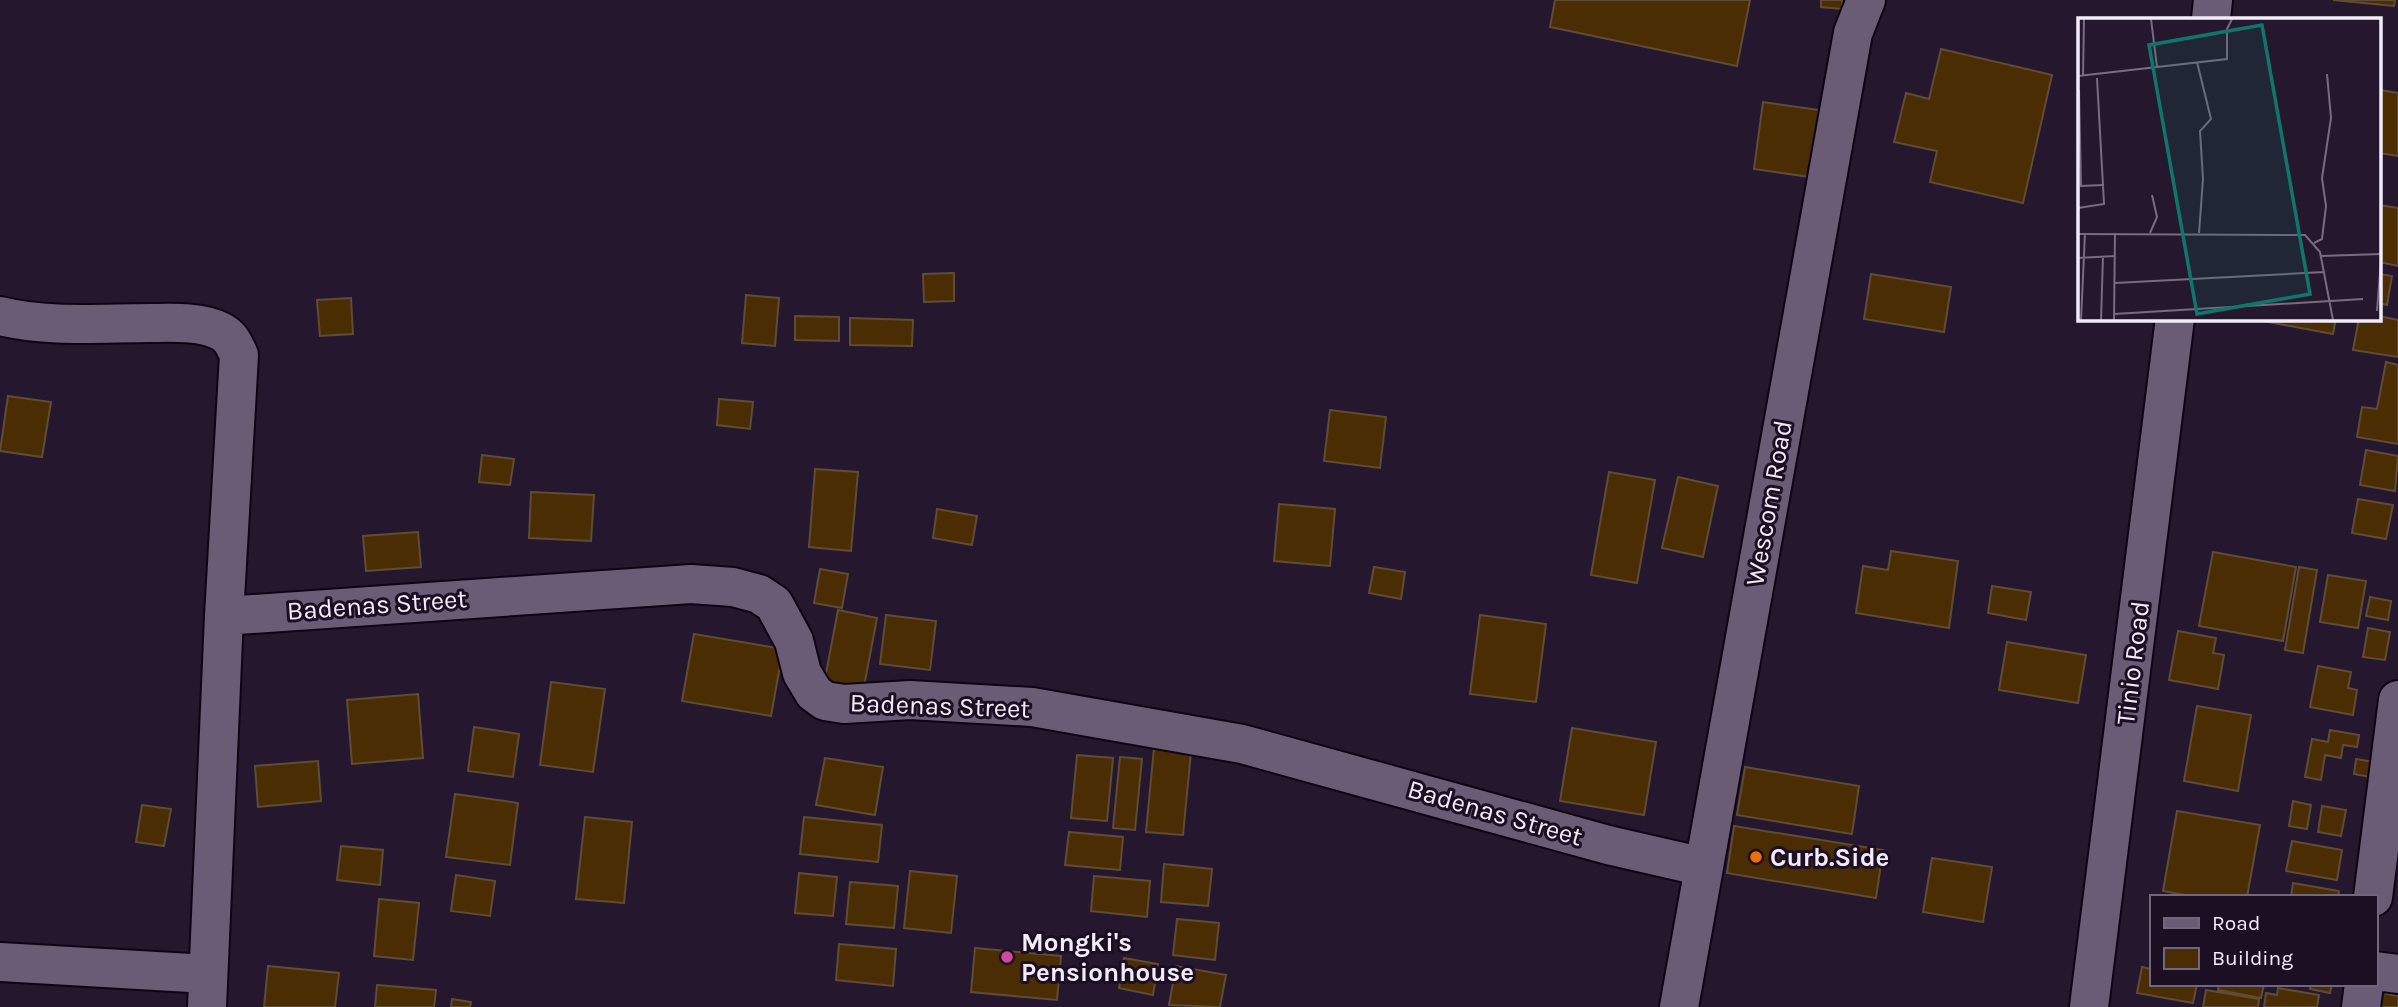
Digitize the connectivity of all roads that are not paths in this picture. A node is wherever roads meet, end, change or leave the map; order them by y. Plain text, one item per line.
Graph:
1 (1866, 0) edge
2 (2213, 0) edge
3 (2211, 18) edge
4 (0, 316) edge
5 (2175, 320) edge
6 (224, 616) junction
7 (2398, 700) edge
8 (2394, 766) edge
9 (1704, 867) junction
10 (2373, 895) edge
11 (0, 962) edge
12 (2377, 971) edge
13 (2398, 974) edge
14 (2364, 986) edge
15 (208, 991) edge
16 (1679, 1007) edge
17 (2089, 1007) edge
18 (2361, 1007) edge

1 - 9 street, Wescom Road
2 - 3 street
4 - 6 street
5 - 17 street, Tinio Road
6 - 9 street, Badenas Street
6 - 15 street
7 - 8 street
8 - 10 street
9 - 16 street, Wescom Road
11 - 15 street
12 - 13 street
14 - 18 street

